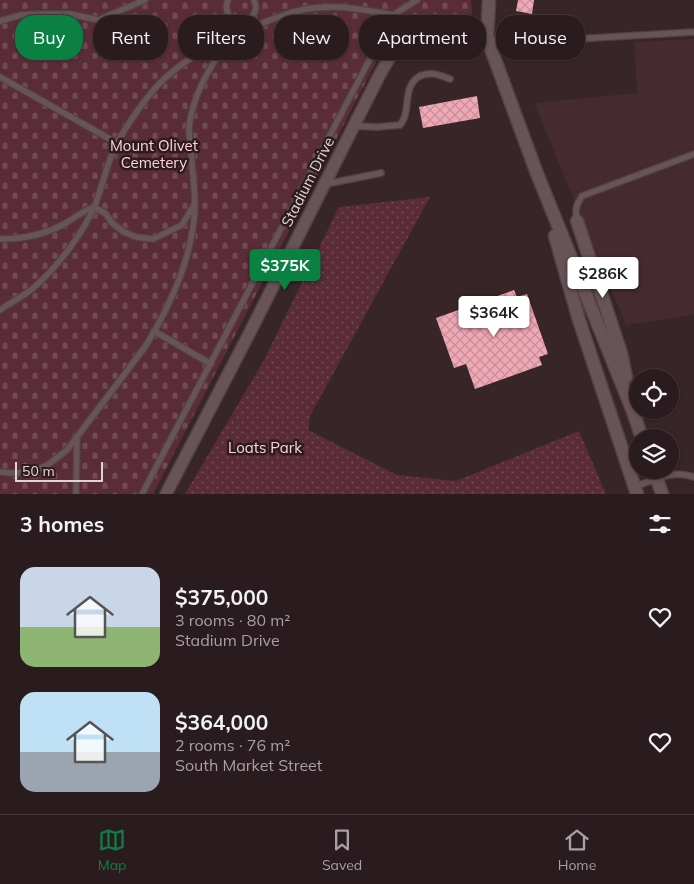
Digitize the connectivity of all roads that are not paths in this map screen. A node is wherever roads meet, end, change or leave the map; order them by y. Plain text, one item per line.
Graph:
1 (145, 0) edge
2 (228, 0) edge
3 (254, 0) edge
4 (417, 0) edge
5 (489, 0) edge
6 (230, 15) edge
7 (254, 15) edge
8 (393, 15) joint
9 (0, 20) edge
10 (264, 23) edge
11 (694, 32) edge
12 (487, 38) junction
13 (189, 60) edge
14 (214, 60) edge
15 (370, 60) edge
16 (0, 77) edge
17 (450, 79) dead end
18 (354, 126) junction
19 (117, 143) junction
20 (694, 154) edge
21 (536, 171) junction
22 (381, 173) dead end
23 (324, 184) junction
24 (194, 203) junction
25 (94, 207) junction
26 (577, 220) joint
27 (0, 239) edge
28 (0, 310) edge
29 (154, 331) junction
30 (211, 364) junction
31 (629, 394) edge
32 (629, 402) edge
33 (77, 438) junction
34 (0, 472) edge
35 (679, 474) edge
36 (694, 477) edge
37 (649, 479) edge
38 (657, 479) edge
39 (636, 490) edge
40 (76, 494) edge
41 (142, 494) edge
42 (166, 494) edge
43 (662, 494) edge

1 - 9 lane
2 - 6 lane
3 - 7 lane
4 - 8 lane
5 - 12 main road
8 - 10 lane
11 - 12 lane
12 - 18 street, Stadium Drive
12 - 21 main road
13 - 19 lane
14 - 24 lane
15 - 30 lane
16 - 19 lane
17 - 18 lane
18 - 23 street, Stadium Drive
19 - 25 lane
20 - 26 lane
21 - 32 main road
21 - 39 main road
22 - 23 lane
23 - 42 street, Stadium Drive
24 - 25 lane
24 - 29 lane
25 - 27 lane
25 - 28 lane
26 - 31 main road
29 - 30 lane
29 - 33 lane
30 - 41 lane
33 - 34 lane
33 - 40 lane
35 - 36 lane
37 - 39 lane
38 - 43 main road

